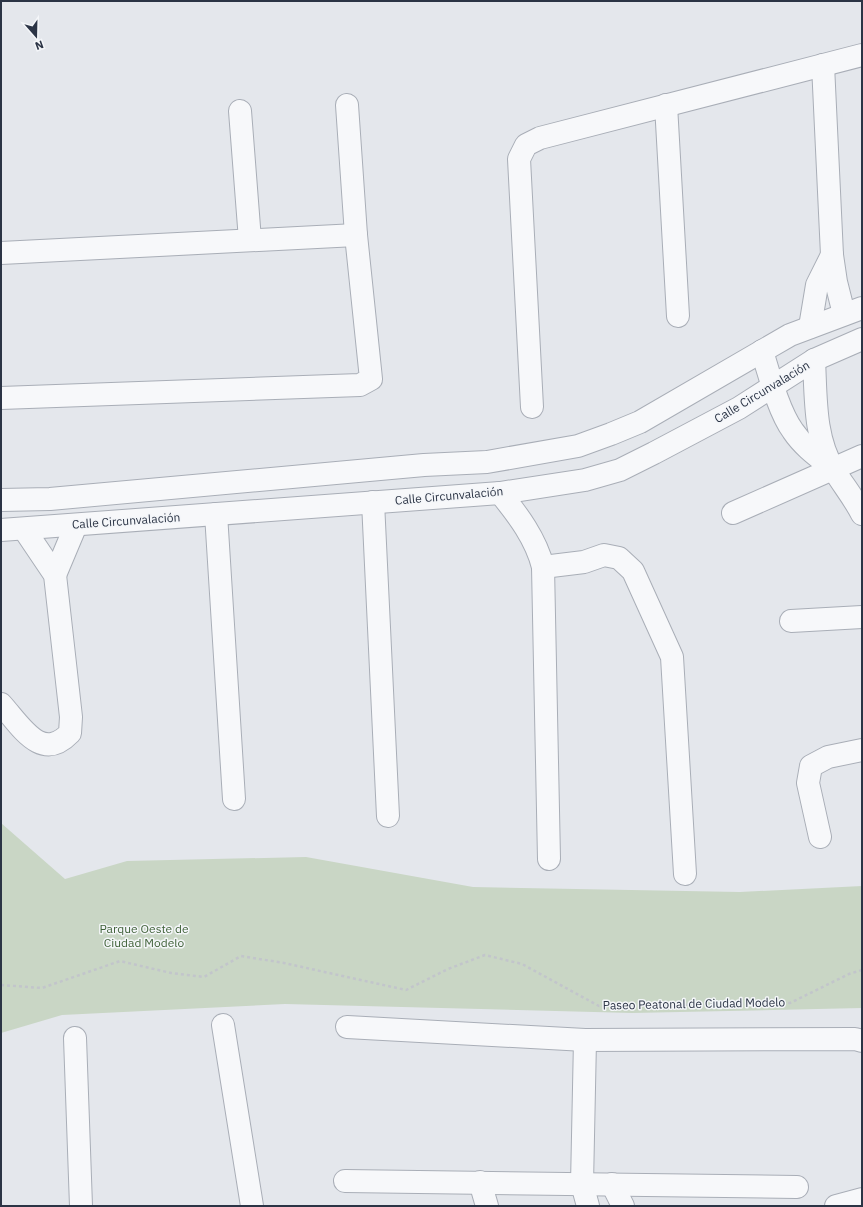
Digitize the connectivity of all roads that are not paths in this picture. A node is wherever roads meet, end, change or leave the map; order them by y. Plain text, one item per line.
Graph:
1 (862, 56) edge
2 (822, 65) junction
3 (347, 105) dead end
4 (666, 105) junction
5 (240, 111) dead end
6 (356, 235) junction
7 (250, 240) junction
8 (1, 253) edge
9 (832, 254) junction
10 (853, 311) edge
11 (678, 316) dead end
12 (810, 327) junction
13 (862, 339) edge
14 (762, 351) junction
15 (814, 360) junction
16 (773, 387) junction
17 (1, 398) edge
18 (532, 406) dead end
19 (862, 456) edge
20 (833, 469) junction
21 (500, 493) junction
22 (50, 499) junction
23 (1, 500) edge
24 (373, 502) junction
25 (734, 513) dead end
26 (216, 514) junction
27 (862, 514) edge
28 (76, 524) junction
29 (51, 526) junction
30 (24, 528) junction
31 (1, 530) edge
32 (543, 567) junction
33 (56, 576) junction
34 (862, 617) edge
35 (791, 621) dead end
36 (1, 704) edge
37 (862, 750) edge
38 (234, 798) dead end
39 (388, 816) dead end
40 (820, 837) dead end
41 (549, 859) dead end
42 (684, 874) dead end
43 (223, 1025) dead end
44 (347, 1027) dead end
45 (75, 1038) dead end
46 (585, 1040) junction
47 (862, 1041) edge
48 (345, 1181) dead end
49 (480, 1182) junction
50 (582, 1184) junction
51 (612, 1184) junction
52 (797, 1186) dead end
53 (862, 1199) edge
54 (81, 1206) edge
55 (252, 1206) edge
56 (487, 1206) edge
57 (588, 1206) edge
58 (623, 1206) edge
59 (836, 1206) edge

1 - 2 street
2 - 4 street
2 - 9 street
3 - 6 street
4 - 11 street
4 - 18 street
5 - 7 street
6 - 7 street
6 - 17 street
7 - 8 street
9 - 10 street
9 - 12 street
10 - 12 street
12 - 14 street
13 - 15 street, Calle Circunvalación
14 - 16 street
14 - 22 street
15 - 16 street, Calle Circunvalación
15 - 20 street
16 - 20 street
16 - 21 street, Calle Circunvalación
19 - 20 street
20 - 25 street
20 - 27 street
21 - 24 street, Calle Circunvalación
21 - 32 street
22 - 23 street
22 - 29 street
24 - 26 street, Calle Circunvalación
24 - 39 street
26 - 28 street, Calle Circunvalación
26 - 38 street
28 - 29 street, Calle Circunvalación
28 - 33 street
29 - 30 street, Calle Circunvalación
30 - 31 street, Calle Circunvalación
30 - 33 street
32 - 41 street
32 - 42 street
33 - 36 street
34 - 35 street
37 - 40 street
43 - 55 street
44 - 46 street
45 - 54 street
46 - 47 street
46 - 50 street
48 - 49 street
49 - 50 street
49 - 56 street
50 - 51 street
50 - 57 street
51 - 52 street
51 - 58 street
53 - 59 street

